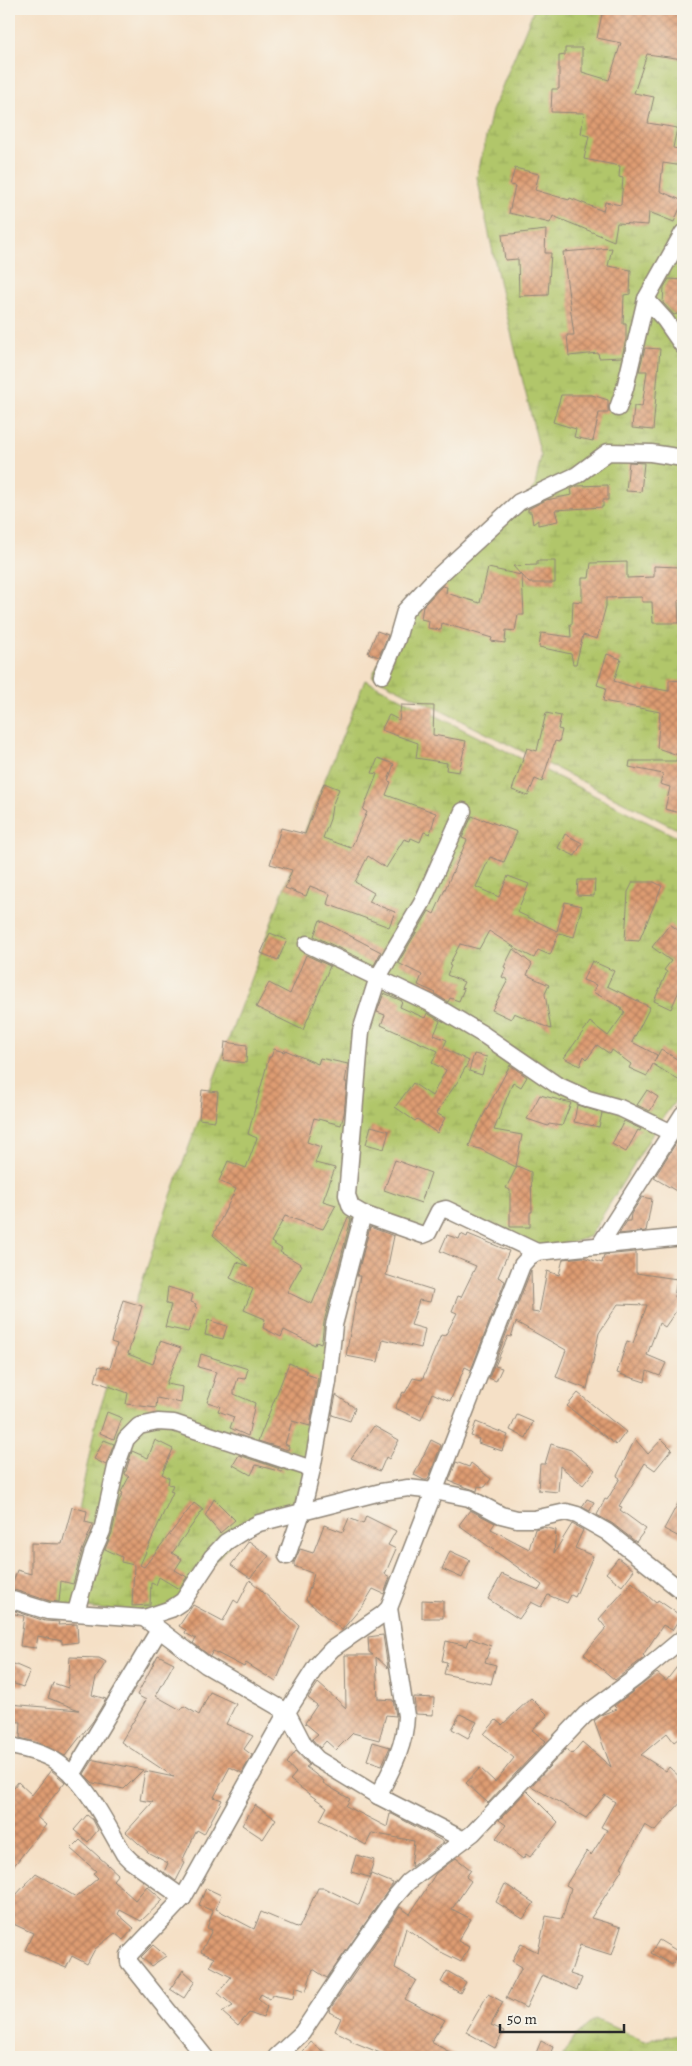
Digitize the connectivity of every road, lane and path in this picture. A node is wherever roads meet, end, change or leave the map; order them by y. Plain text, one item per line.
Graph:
1 (683, 233) edge
2 (646, 299) junction
3 (683, 346) edge
4 (618, 408) dead end
5 (683, 458) edge
6 (382, 675) dead end
7 (463, 811) dead end
8 (307, 944) dead end
9 (378, 977) junction
10 (683, 1114) edge
11 (670, 1132) junction
12 (363, 1214) junction
13 (683, 1237) edge
14 (598, 1246) junction
15 (537, 1252) junction
16 (312, 1469) junction
17 (434, 1490) junction
18 (302, 1512) junction
19 (287, 1556) dead end
20 (683, 1592) edge
21 (9, 1599) edge
22 (389, 1608) junction
23 (76, 1612) junction
24 (144, 1618) junction
25 (159, 1630) junction
26 (683, 1638) edge
27 (287, 1712) junction
28 (9, 1744) edge
29 (72, 1775) junction
30 (378, 1796) junction
31 (464, 1840) junction
32 (184, 1898) junction
33 (205, 2057) edge
34 (276, 2057) edge

1 - 2 street
2 - 3 street
2 - 4 street
5 - 6 street
7 - 9 street
8 - 9 street
9 - 11 street
9 - 12 street
10 - 11 street
11 - 14 street
12 - 15 street
12 - 16 street
13 - 14 street
14 - 15 street
15 - 17 street
16 - 18 street
16 - 23 street
17 - 18 street
17 - 20 street
17 - 22 street
18 - 19 street
18 - 24 street
21 - 23 street
22 - 27 street
22 - 30 street
23 - 24 street
24 - 25 street
25 - 27 street
25 - 29 street
26 - 31 street
27 - 30 street
27 - 32 street
28 - 29 street
29 - 32 street
30 - 31 street
31 - 34 street
32 - 33 street

